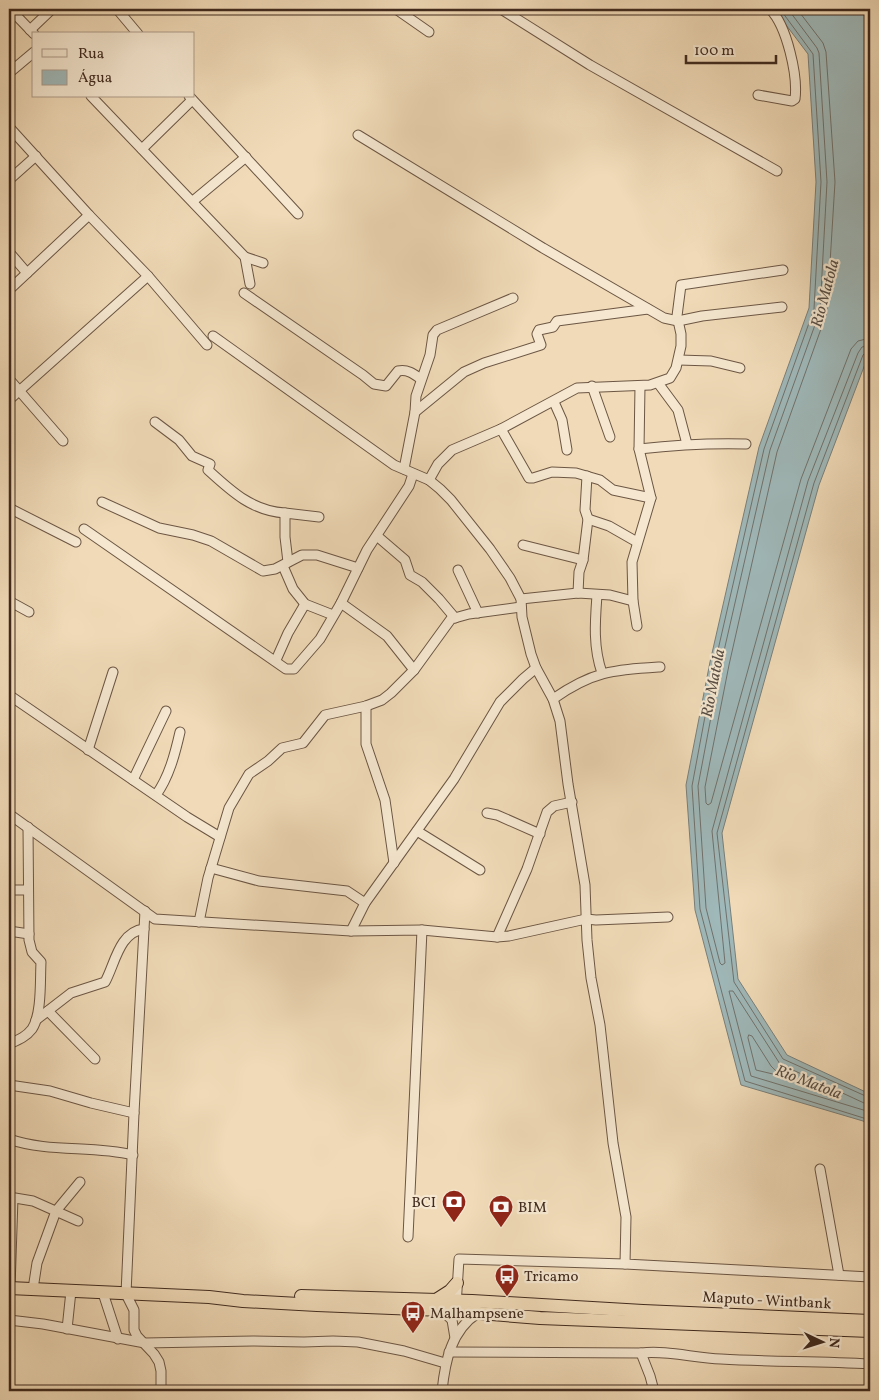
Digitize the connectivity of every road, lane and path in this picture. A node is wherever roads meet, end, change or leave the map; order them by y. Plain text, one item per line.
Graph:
1 (10, 9) edge
2 (52, 9) edge
3 (117, 9) edge
4 (396, 9) edge
5 (501, 9) edge
6 (770, 9) edge
7 (32, 32) edge
8 (136, 32) edge
9 (428, 32) dead end
10 (32, 54) edge
11 (9, 73) edge
12 (758, 95) dead end
13 (93, 98) edge
14 (190, 98) edge
15 (9, 127) edge
16 (358, 135) dead end
17 (142, 149) junction
18 (36, 156) junction
19 (246, 158) junction
20 (777, 171) dead end
21 (9, 180) edge
22 (192, 201) junction
23 (298, 214) dead end
24 (89, 215) junction
25 (9, 252) edge
26 (245, 257) junction
27 (263, 264) dead end
28 (783, 270) dead end
29 (27, 274) junction
30 (148, 276) junction
31 (250, 284) dead end
32 (9, 290) edge
33 (244, 293) dead end
34 (513, 298) dead end
35 (782, 307) dead end
36 (648, 309) junction
37 (678, 321) junction
38 (213, 336) dead end
39 (207, 345) dead end
40 (678, 360) junction
41 (740, 368) dead end
42 (9, 379) edge
43 (421, 379) junction
44 (658, 383) junction
45 (592, 386) junction
46 (640, 386) junction
47 (20, 390) junction
48 (9, 400) edge
49 (554, 402) junction
50 (415, 412) junction
51 (154, 422) dead end
52 (501, 429) junction
53 (610, 437) dead end
54 (63, 442) dead end
55 (687, 444) junction
56 (746, 444) dead end
57 (639, 449) junction
58 (567, 450) dead end
59 (404, 469) junction
60 (413, 474) junction
61 (587, 476) junction
62 (429, 480) junction
63 (651, 498) junction
64 (102, 502) dead end
65 (9, 508) edge
66 (285, 513) junction
67 (23, 514) junction
68 (9, 517) edge
69 (319, 517) dead end
70 (588, 519) junction
71 (84, 529) dead end
72 (377, 536) junction
73 (76, 542) dead end
74 (637, 542) junction
75 (523, 545) dead end
76 (583, 560) junction
77 (286, 564) junction
78 (358, 568) junction
79 (458, 570) dead end
80 (578, 593) junction
81 (597, 595) junction
82 (9, 601) edge
83 (633, 601) junction
84 (341, 603) junction
85 (521, 603) junction
86 (305, 604) junction
87 (29, 612) dead end
88 (478, 613) junction
89 (333, 615) junction
90 (455, 618) junction
91 (637, 626) dead end
92 (276, 660) junction
93 (660, 667) dead end
94 (536, 668) junction
95 (414, 670) junction
96 (113, 672) dead end
97 (602, 673) junction
98 (9, 695) edge
99 (553, 699) junction
100 (366, 706) junction
101 (166, 711) dead end
102 (180, 732) dead end
103 (88, 750) junction
104 (133, 780) junction
105 (156, 796) junction
106 (572, 802) junction
107 (487, 813) dead end
108 (9, 814) edge
109 (28, 827) junction
110 (417, 831) junction
111 (540, 834) junction
112 (220, 837) junction
113 (394, 863) junction
114 (212, 868) junction
115 (480, 870) dead end
116 (9, 890) edge
117 (28, 890) junction
118 (365, 903) junction
119 (145, 911) junction
120 (668, 917) dead end
121 (586, 919) junction
122 (199, 922) junction
123 (144, 929) junction
124 (422, 930) junction
125 (9, 931) edge
126 (351, 931) junction
127 (29, 934) junction
128 (497, 937) junction
129 (48, 1011) junction
130 (36, 1020) junction
131 (9, 1044) edge
132 (95, 1059) dead end
133 (9, 1085) edge
134 (134, 1113) junction
135 (9, 1139) edge
136 (133, 1155) junction
137 (820, 1169) dead end
138 (80, 1182) dead end
139 (11, 1198) edge
140 (56, 1211) junction
141 (78, 1221) dead end
142 (408, 1236) dead end
143 (625, 1264) junction
144 (838, 1276) junction
145 (870, 1277) edge
146 (457, 1282) junction
147 (9, 1288) edge
148 (33, 1290) junction
149 (71, 1291) junction
150 (103, 1293) junction
151 (126, 1294) junction
152 (472, 1302) junction
153 (447, 1306) junction
154 (478, 1313) junction
155 (663, 1317) junction
156 (9, 1320) edge
157 (870, 1321) edge
158 (67, 1329) junction
159 (870, 1331) edge
160 (455, 1338) junction
161 (118, 1339) junction
162 (145, 1344) junction
163 (449, 1352) junction
164 (640, 1353) junction
165 (445, 1363) junction
166 (870, 1364) edge
167 (161, 1391) edge
168 (442, 1391) edge
169 (654, 1391) edge

1 - 7 street
2 - 7 street
3 - 8 street
4 - 9 street
5 - 20 street
6 - 12 street
10 - 11 street
13 - 17 street
14 - 17 street
14 - 19 street
15 - 18 street
16 - 36 street
17 - 22 street
18 - 21 street
18 - 24 street
19 - 22 street
19 - 23 street
22 - 26 street
24 - 29 street
24 - 30 street
25 - 29 street
26 - 27 street
26 - 31 street
28 - 37 street
29 - 32 street
30 - 39 street
30 - 47 street
33 - 43 street
34 - 43 street
35 - 37 street
36 - 37 street
36 - 50 street
37 - 40 street
38 - 59 street
40 - 41 street
40 - 44 street
42 - 47 street
43 - 50 street
44 - 46 street
44 - 55 street
45 - 46 street
45 - 49 street
45 - 53 street
46 - 57 street
47 - 48 street
47 - 54 street
49 - 52 street
49 - 58 street
50 - 59 street
51 - 66 street
52 - 61 street
52 - 62 street
55 - 56 street
55 - 57 street
57 - 63 street
59 - 60 street
60 - 62 street
60 - 72 street
61 - 63 street
61 - 70 street
62 - 85 street
63 - 74 street
64 - 77 street
65 - 67 street
66 - 69 street
66 - 77 street
67 - 68 street
67 - 73 street
70 - 74 street
70 - 76 street
71 - 92 street
72 - 78 street
72 - 90 street
74 - 83 street
75 - 76 street
76 - 80 street
77 - 78 street
77 - 86 street
78 - 84 street
79 - 88 street
80 - 81 street
80 - 85 street
81 - 83 street
81 - 97 street
82 - 87 street
83 - 91 street
84 - 89 street
84 - 95 street
85 - 88 street
85 - 94 street
86 - 89 street
86 - 92 street
88 - 90 street
89 - 92 street
90 - 95 street
93 - 97 street
94 - 99 street
94 - 110 street
95 - 100 street
96 - 103 street
97 - 99 street
98 - 103 street
99 - 106 street
100 - 112 street
100 - 113 street
101 - 104 street
102 - 105 street
103 - 104 street
104 - 105 street
105 - 112 street
106 - 111 street
106 - 121 street
107 - 111 street
108 - 109 street
109 - 117 street
109 - 119 street
110 - 113 street
110 - 115 street
111 - 128 street
112 - 114 street
113 - 118 street
114 - 118 street
114 - 122 street
116 - 117 street
117 - 127 street
118 - 126 street
119 - 122 street
119 - 123 street
120 - 121 street
121 - 128 street
121 - 143 street
122 - 126 street
123 - 129 street
123 - 134 street
124 - 126 street
124 - 128 street
124 - 142 street
125 - 127 street
127 - 130 street
129 - 130 street
129 - 132 street
130 - 131 street
133 - 134 street
134 - 136 street
135 - 136 street
136 - 151 street
137 - 144 street
138 - 140 street
139 - 140 street
139 - 147 street
140 - 141 street
140 - 148 street
143 - 144 street
143 - 146 street
144 - 145 street
146 - 152 highway
146 - 153 street
146 - 153 highway
147 - 148 highway
148 - 149 highway
149 - 150 highway
149 - 158 street
150 - 151 highway
150 - 161 street
151 - 153 highway
151 - 162 street
152 - 153 highway
152 - 155 highway
153 - 154 highway
153 - 160 street
154 - 155 highway
154 - 160 street
155 - 157 highway, Maputo - Wintbank
155 - 159 highway, Maputo - Wintbank
156 - 158 street
158 - 161 street
160 - 163 street
161 - 162 street
162 - 165 street
162 - 167 street
163 - 164 street
163 - 165 street
164 - 166 street
164 - 169 street
165 - 168 street

